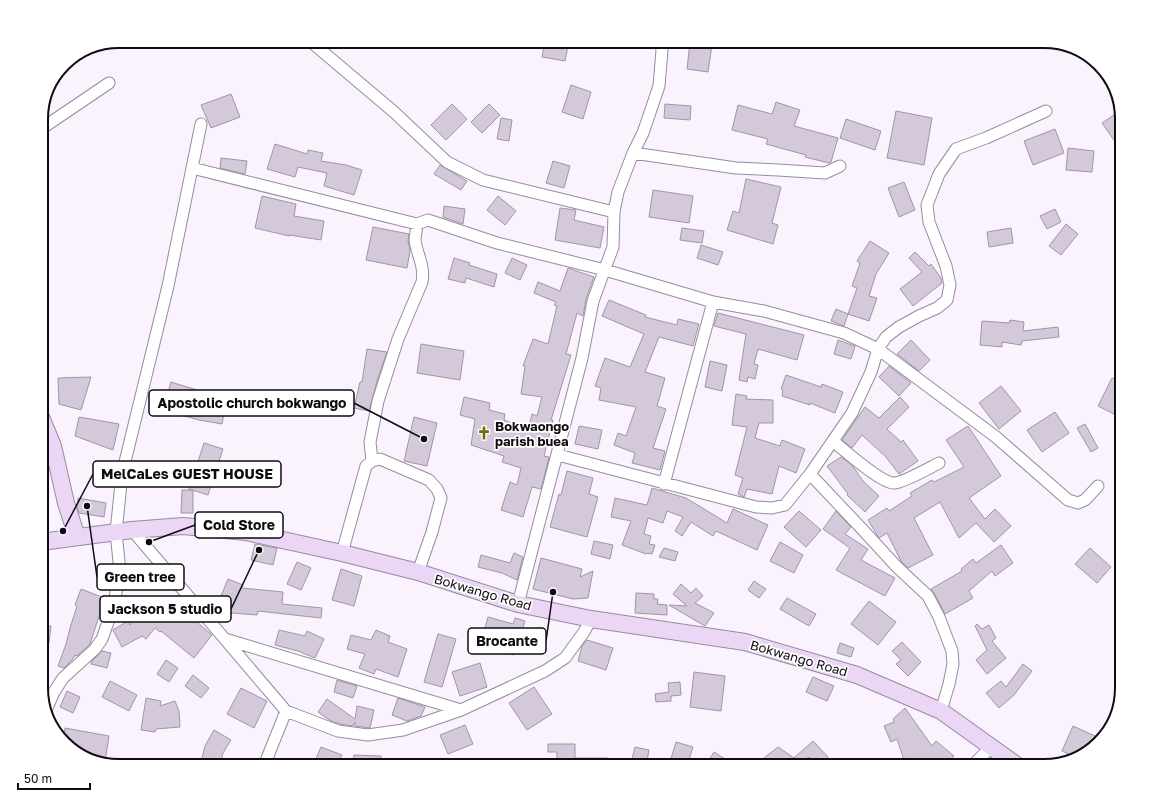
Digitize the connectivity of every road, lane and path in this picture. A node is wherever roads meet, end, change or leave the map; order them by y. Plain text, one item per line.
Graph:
1 (318, 48) edge
2 (662, 48) edge
3 (109, 83) dead end
4 (1046, 111) dead end
5 (48, 124) edge
6 (201, 124) dead end
7 (633, 153) junction
8 (840, 166) dead end
9 (192, 168) junction
10 (614, 212) junction
11 (417, 224) junction
12 (605, 270) junction
13 (713, 302) junction
14 (878, 349) junction
15 (48, 434) edge
16 (833, 441) junction
17 (558, 455) junction
18 (372, 461) junction
19 (939, 463) dead end
20 (810, 474) junction
21 (664, 484) junction
22 (1098, 486) dead end
23 (132, 530) junction
24 (116, 532) junction
25 (77, 537) junction
26 (48, 541) edge
27 (342, 553) junction
28 (418, 572) junction
29 (518, 604) junction
30 (591, 619) junction
31 (225, 639) junction
32 (49, 703) edge
33 (462, 710) junction
34 (286, 711) junction
35 (941, 711) junction
36 (991, 747) junction
37 (267, 759) edge
38 (979, 759) edge
39 (1008, 759) edge

1 - 10 street
2 - 7 street
3 - 5 street
4 - 14 street
6 - 9 street
7 - 8 street
7 - 10 street
9 - 11 street
9 - 24 street
10 - 12 street
11 - 12 street
11 - 18 street
12 - 13 street
12 - 17 street
13 - 14 street
13 - 21 street
14 - 16 street
14 - 22 street
15 - 25 street
16 - 19 street
16 - 20 street
17 - 21 street
17 - 29 street
18 - 27 street
18 - 28 street
20 - 21 street
20 - 35 street
23 - 24 street, Bokwango Road
23 - 27 street, Bokwango Road
23 - 31 street
24 - 25 street, Bokwango Road
24 - 32 street
25 - 26 street, Bokwango Road
27 - 28 street, Bokwango Road
28 - 29 street, Bokwango Road
29 - 30 street, Bokwango Road
30 - 33 street
30 - 35 street, Bokwango Road
31 - 33 street
31 - 34 street
33 - 34 street
34 - 37 street
35 - 36 street, Bokwango Road
36 - 38 street
36 - 39 street, Bokwango Road

